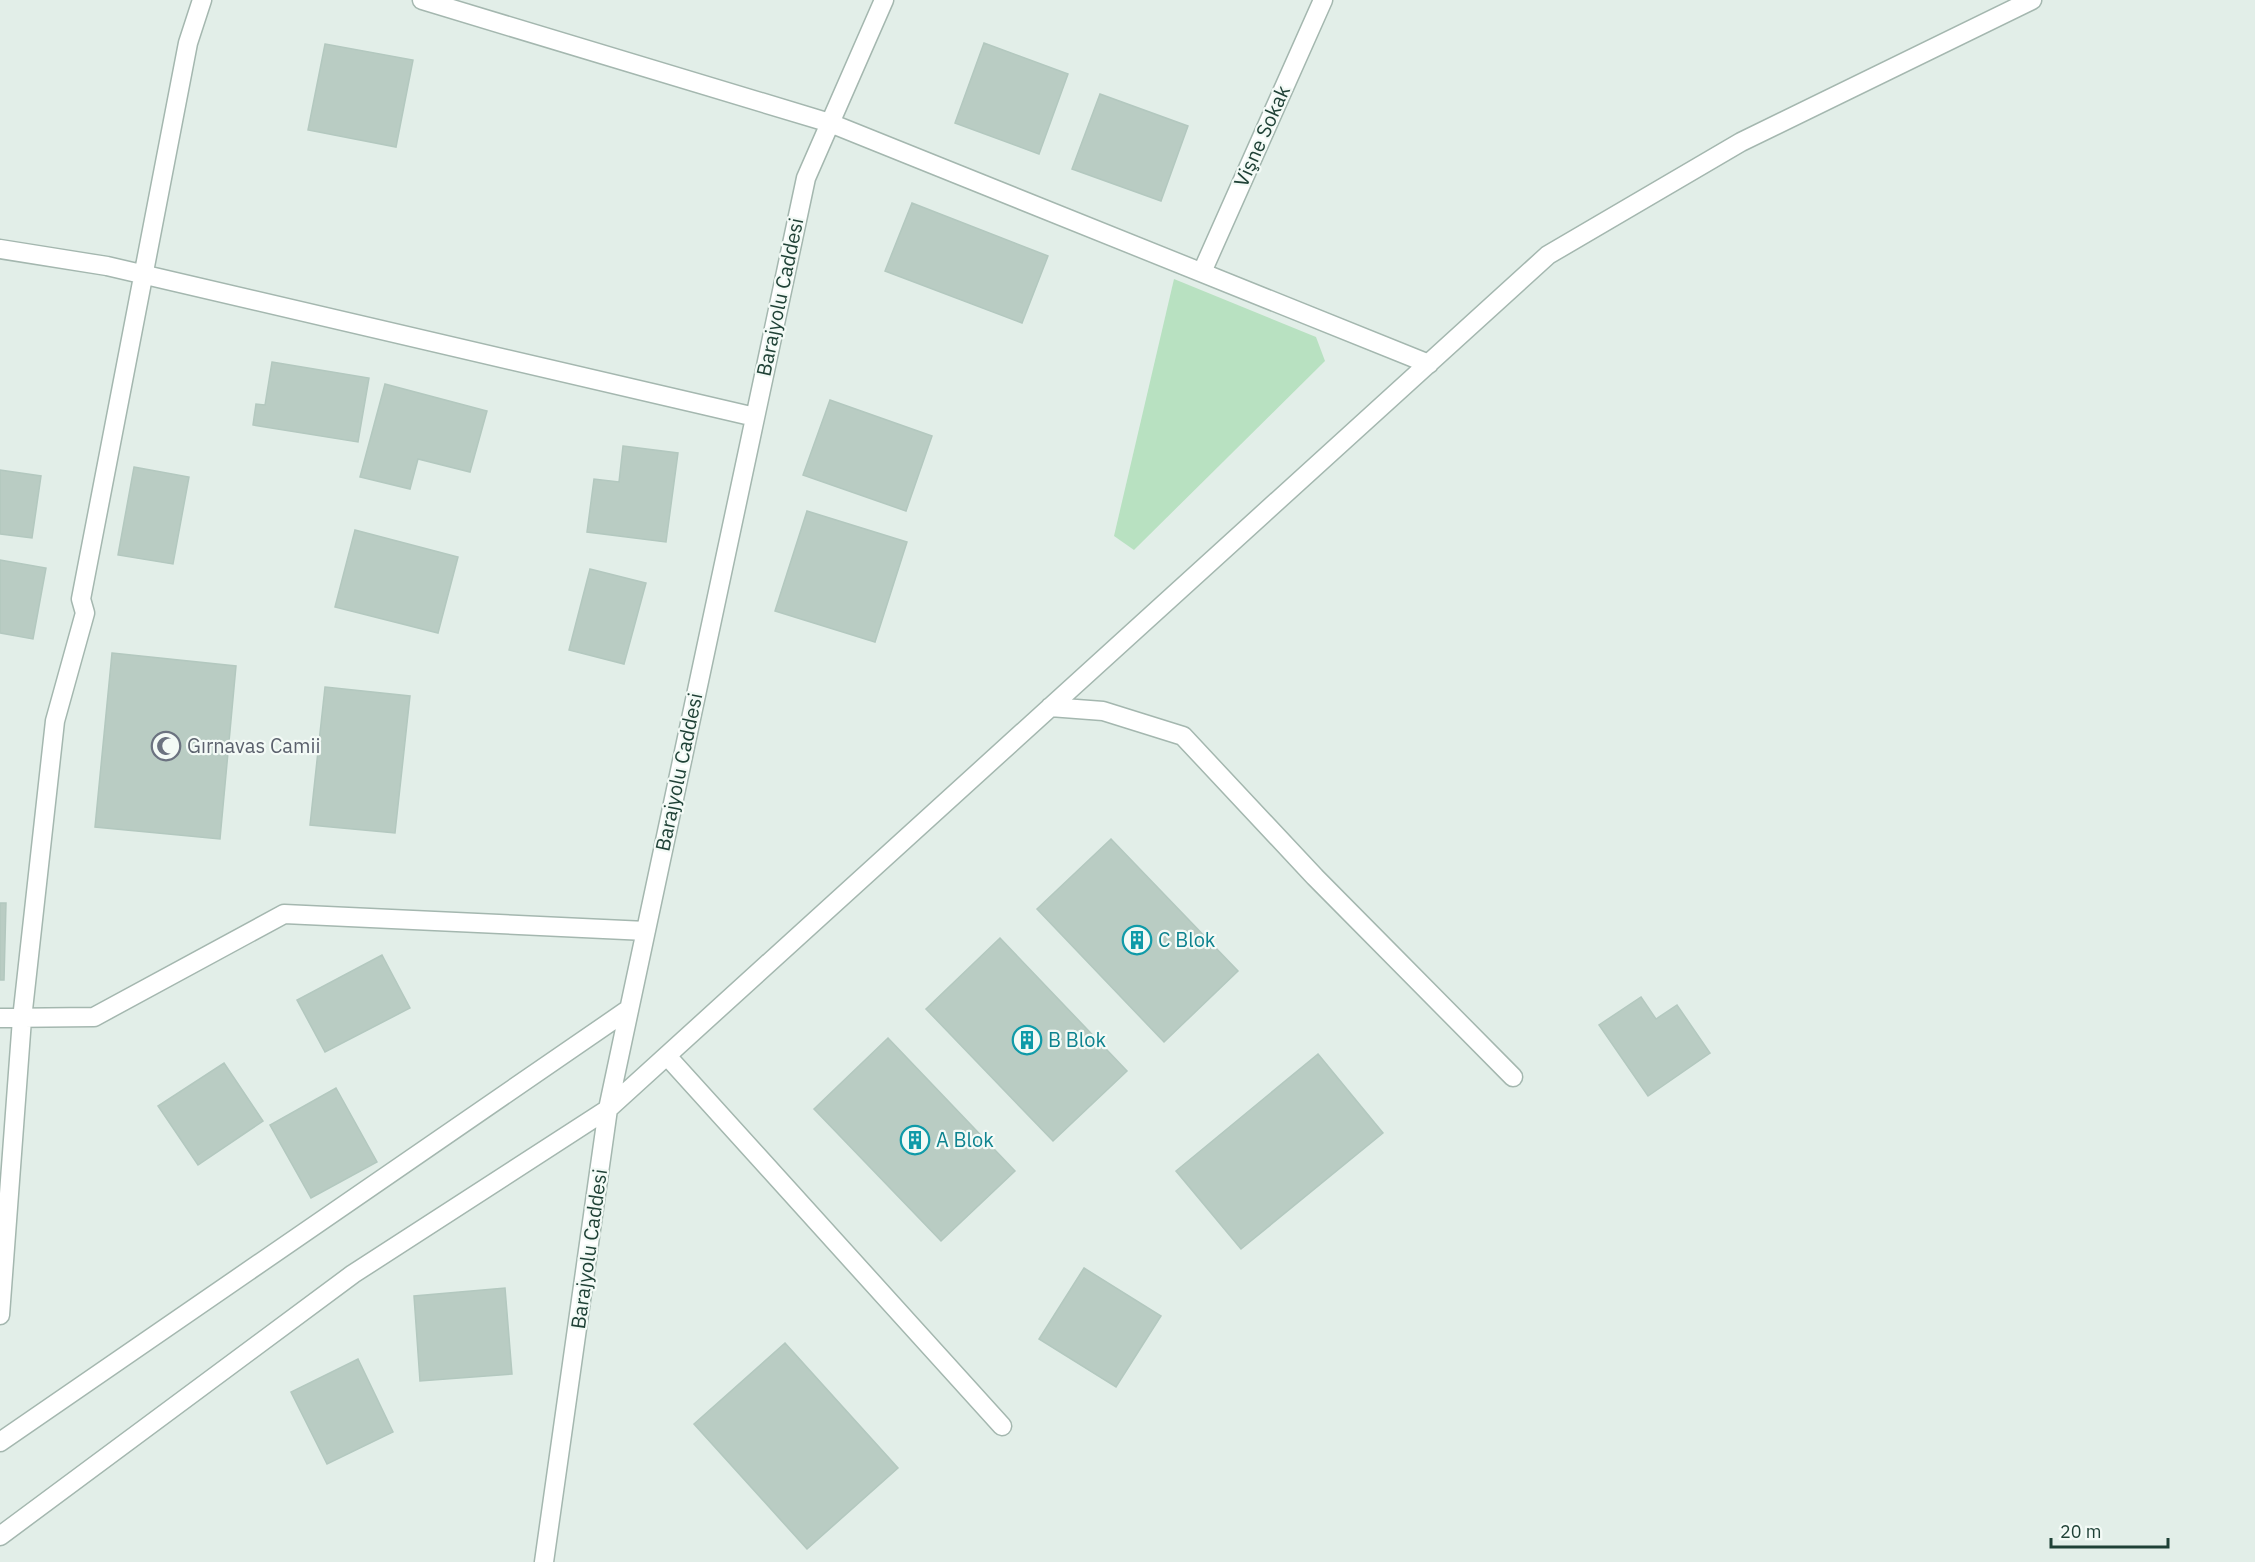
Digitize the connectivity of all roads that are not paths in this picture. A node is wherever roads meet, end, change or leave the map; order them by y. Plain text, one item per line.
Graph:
1 (202, 0) edge
2 (422, 0) edge
3 (884, 0) edge
4 (1323, 0) edge
5 (2032, 0) edge
6 (478, 8) edge
7 (830, 123) junction
8 (0, 249) edge
9 (1202, 272) junction
10 (142, 274) junction
11 (1429, 364) junction
12 (754, 417) junction
13 (1050, 707) junction
14 (646, 931) junction
15 (629, 1010) junction
16 (0, 1018) edge
17 (22, 1019) junction
18 (667, 1056) junction
19 (1513, 1077) dead end
20 (608, 1109) junction
21 (0, 1315) edge
22 (1002, 1426) dead end
23 (0, 1442) edge
24 (0, 1536) edge
25 (544, 1562) edge

1 - 10 street
2 - 6 street
3 - 7 street, Barajyolu Caddesi
4 - 9 street, Vişne Sokak
5 - 11 street
6 - 7 street
7 - 9 street
7 - 12 street, Barajyolu Caddesi
8 - 10 street
9 - 11 street
10 - 12 street
10 - 17 street
11 - 13 street
12 - 14 street, Barajyolu Caddesi
13 - 18 street
13 - 19 street
14 - 15 street, Barajyolu Caddesi
14 - 17 street
15 - 20 street, Barajyolu Caddesi
15 - 23 street
16 - 17 street
17 - 21 street
18 - 20 street
18 - 22 street
20 - 24 street
20 - 25 street, Barajyolu Caddesi

